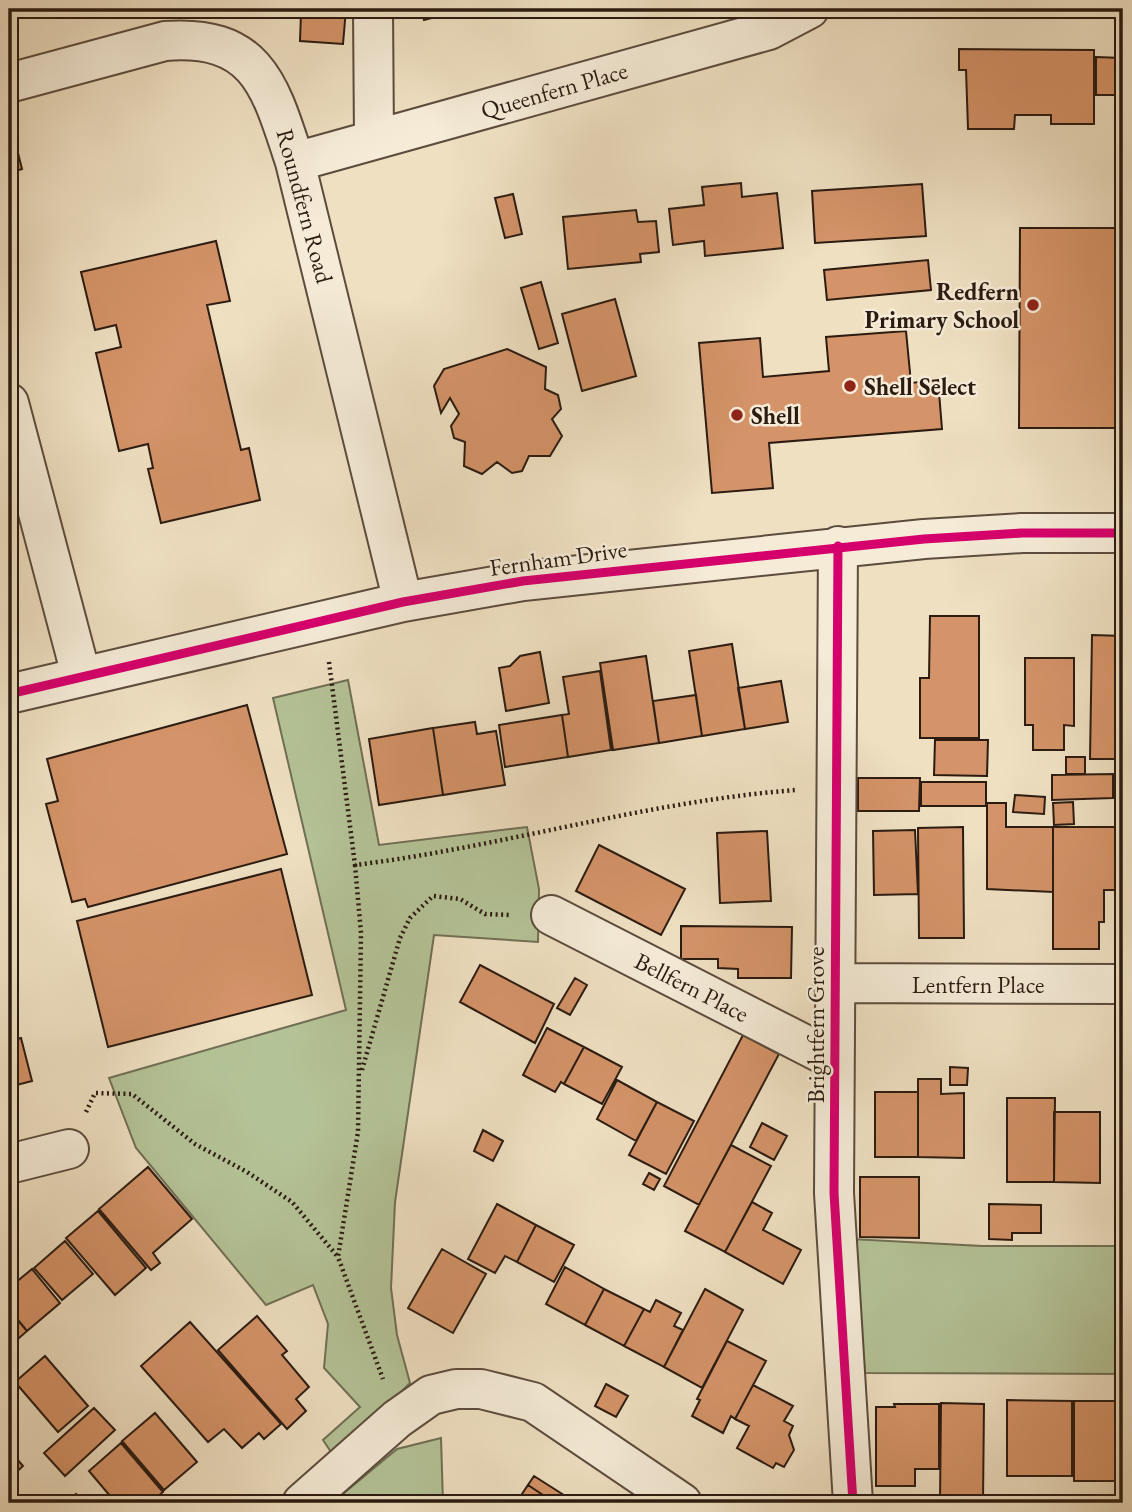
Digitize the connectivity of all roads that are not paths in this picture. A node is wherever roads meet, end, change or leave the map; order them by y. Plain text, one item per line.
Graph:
1 (373, 9) edge
2 (809, 9) edge
3 (9, 83) edge
4 (374, 140) junction
5 (295, 162) junction
6 (9, 403) edge
7 (1123, 533) edge
8 (838, 546) junction
9 (403, 602) junction
10 (81, 675) junction
11 (9, 694) edge
12 (551, 915) road end
13 (833, 983) junction
14 (1123, 984) edge
15 (833, 1059) junction
16 (69, 1149) road end
17 (9, 1164) edge
18 (302, 1503) edge
19 (682, 1503) edge
20 (853, 1503) edge

1 - 4 street
2 - 4 street, Queenfern Place
3 - 5 street, Roundfern Road
4 - 5 street, Queenfern Place
5 - 9 street, Roundfern Road
6 - 10 street
7 - 8 street, Fernham Drive
8 - 9 street, Fernham Drive
8 - 13 street, Brightfern Grove
9 - 10 street, Fernham Drive
10 - 11 street, Fernham Drive
12 - 15 street, Bellfern Place
13 - 14 street, Lentfern Place
13 - 15 street, Brightfern Grove
15 - 20 street, Brightfern Grove
16 - 17 street
18 - 19 street

